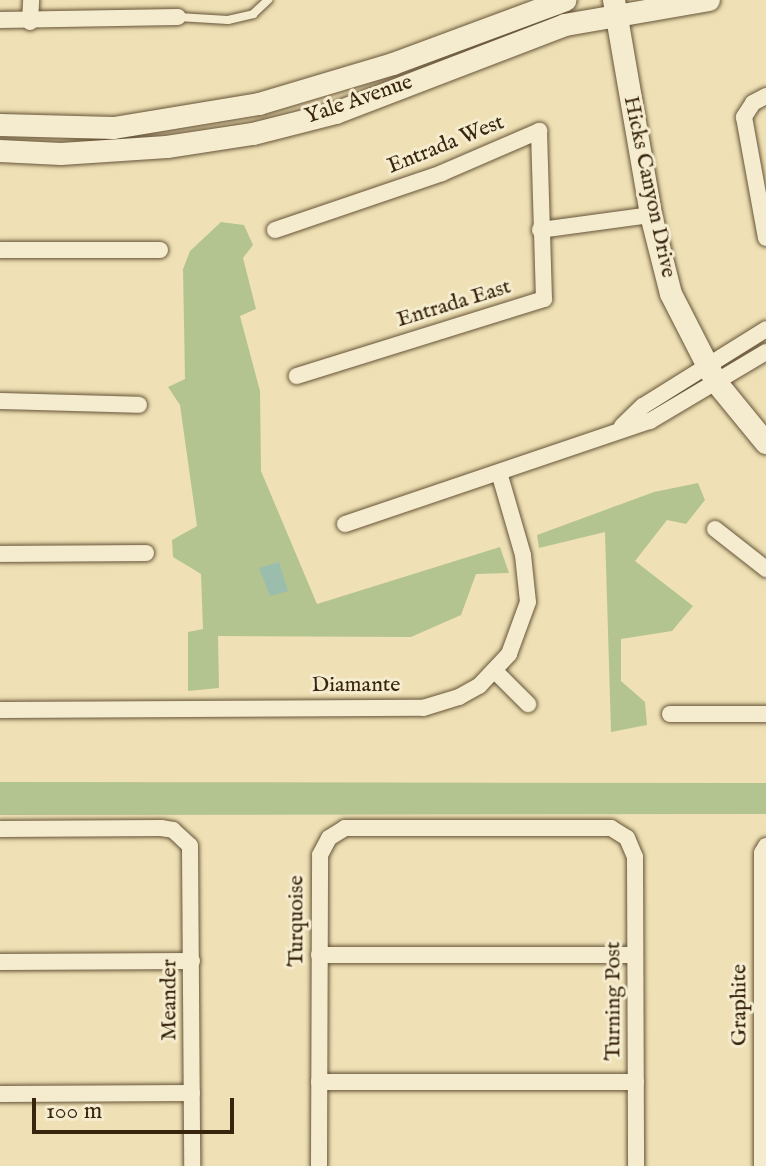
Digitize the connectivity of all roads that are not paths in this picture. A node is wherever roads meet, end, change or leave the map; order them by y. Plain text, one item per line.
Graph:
1 (31, 0) edge
2 (268, 0) edge
3 (566, 0) edge
4 (709, 0) edge
5 (615, 7) edge
6 (178, 17) joint
7 (0, 20) edge
8 (30, 22) junction
9 (766, 96) edge
10 (0, 125) edge
11 (0, 151) edge
12 (651, 215) junction
13 (275, 230) dead end
14 (540, 230) junction
15 (766, 238) edge
16 (0, 250) edge
17 (160, 250) dead end
18 (766, 329) edge
19 (766, 352) edge
20 (711, 374) junction
21 (297, 376) dead end
22 (0, 401) edge
23 (139, 405) dead end
24 (766, 443) edge
25 (500, 476) junction
26 (345, 524) dead end
27 (715, 529) dead end
28 (146, 553) dead end
29 (0, 554) edge
30 (766, 569) edge
31 (495, 671) junction
32 (528, 704) dead end
33 (0, 710) edge
34 (670, 714) dead end
35 (766, 714) edge
36 (0, 829) edge
37 (627, 838) joint
38 (766, 846) edge
39 (319, 955) junction
40 (635, 955) junction
41 (192, 961) junction
42 (0, 962) edge
43 (319, 1082) junction
44 (636, 1082) junction
45 (192, 1093) junction
46 (0, 1094) edge
47 (192, 1166) edge
48 (319, 1166) edge
49 (636, 1166) edge
50 (762, 1166) edge

1 - 8 street
2 - 6 lane
3 - 10 main road, Yale Avenue
4 - 5 main road, Yale Avenue
5 - 11 main road, Yale Avenue
5 - 12 main road, Hicks Canyon Drive
6 - 8 street
7 - 8 street
9 - 15 street
12 - 14 street
12 - 20 main road, Hicks Canyon Drive
13 - 14 street, Entrada West
14 - 21 street, Entrada East
16 - 17 street
18 - 20 street
19 - 20 street
20 - 24 main road, Hicks Canyon Drive
20 - 25 street
22 - 23 street
25 - 26 street
25 - 31 street, Diamante
27 - 30 street
28 - 29 street
31 - 32 street
31 - 33 street, Diamante
34 - 35 street
36 - 41 street, Meander
37 - 39 street, Turquoise
37 - 40 street, Turning Post
38 - 50 street, Graphite
39 - 40 street
39 - 43 street, Turquoise
40 - 44 street, Turning Post
41 - 42 street
41 - 45 street, Meander
43 - 44 street
43 - 48 street, Turquoise
44 - 49 street, Turning Post
45 - 46 street
45 - 47 street, Meander

